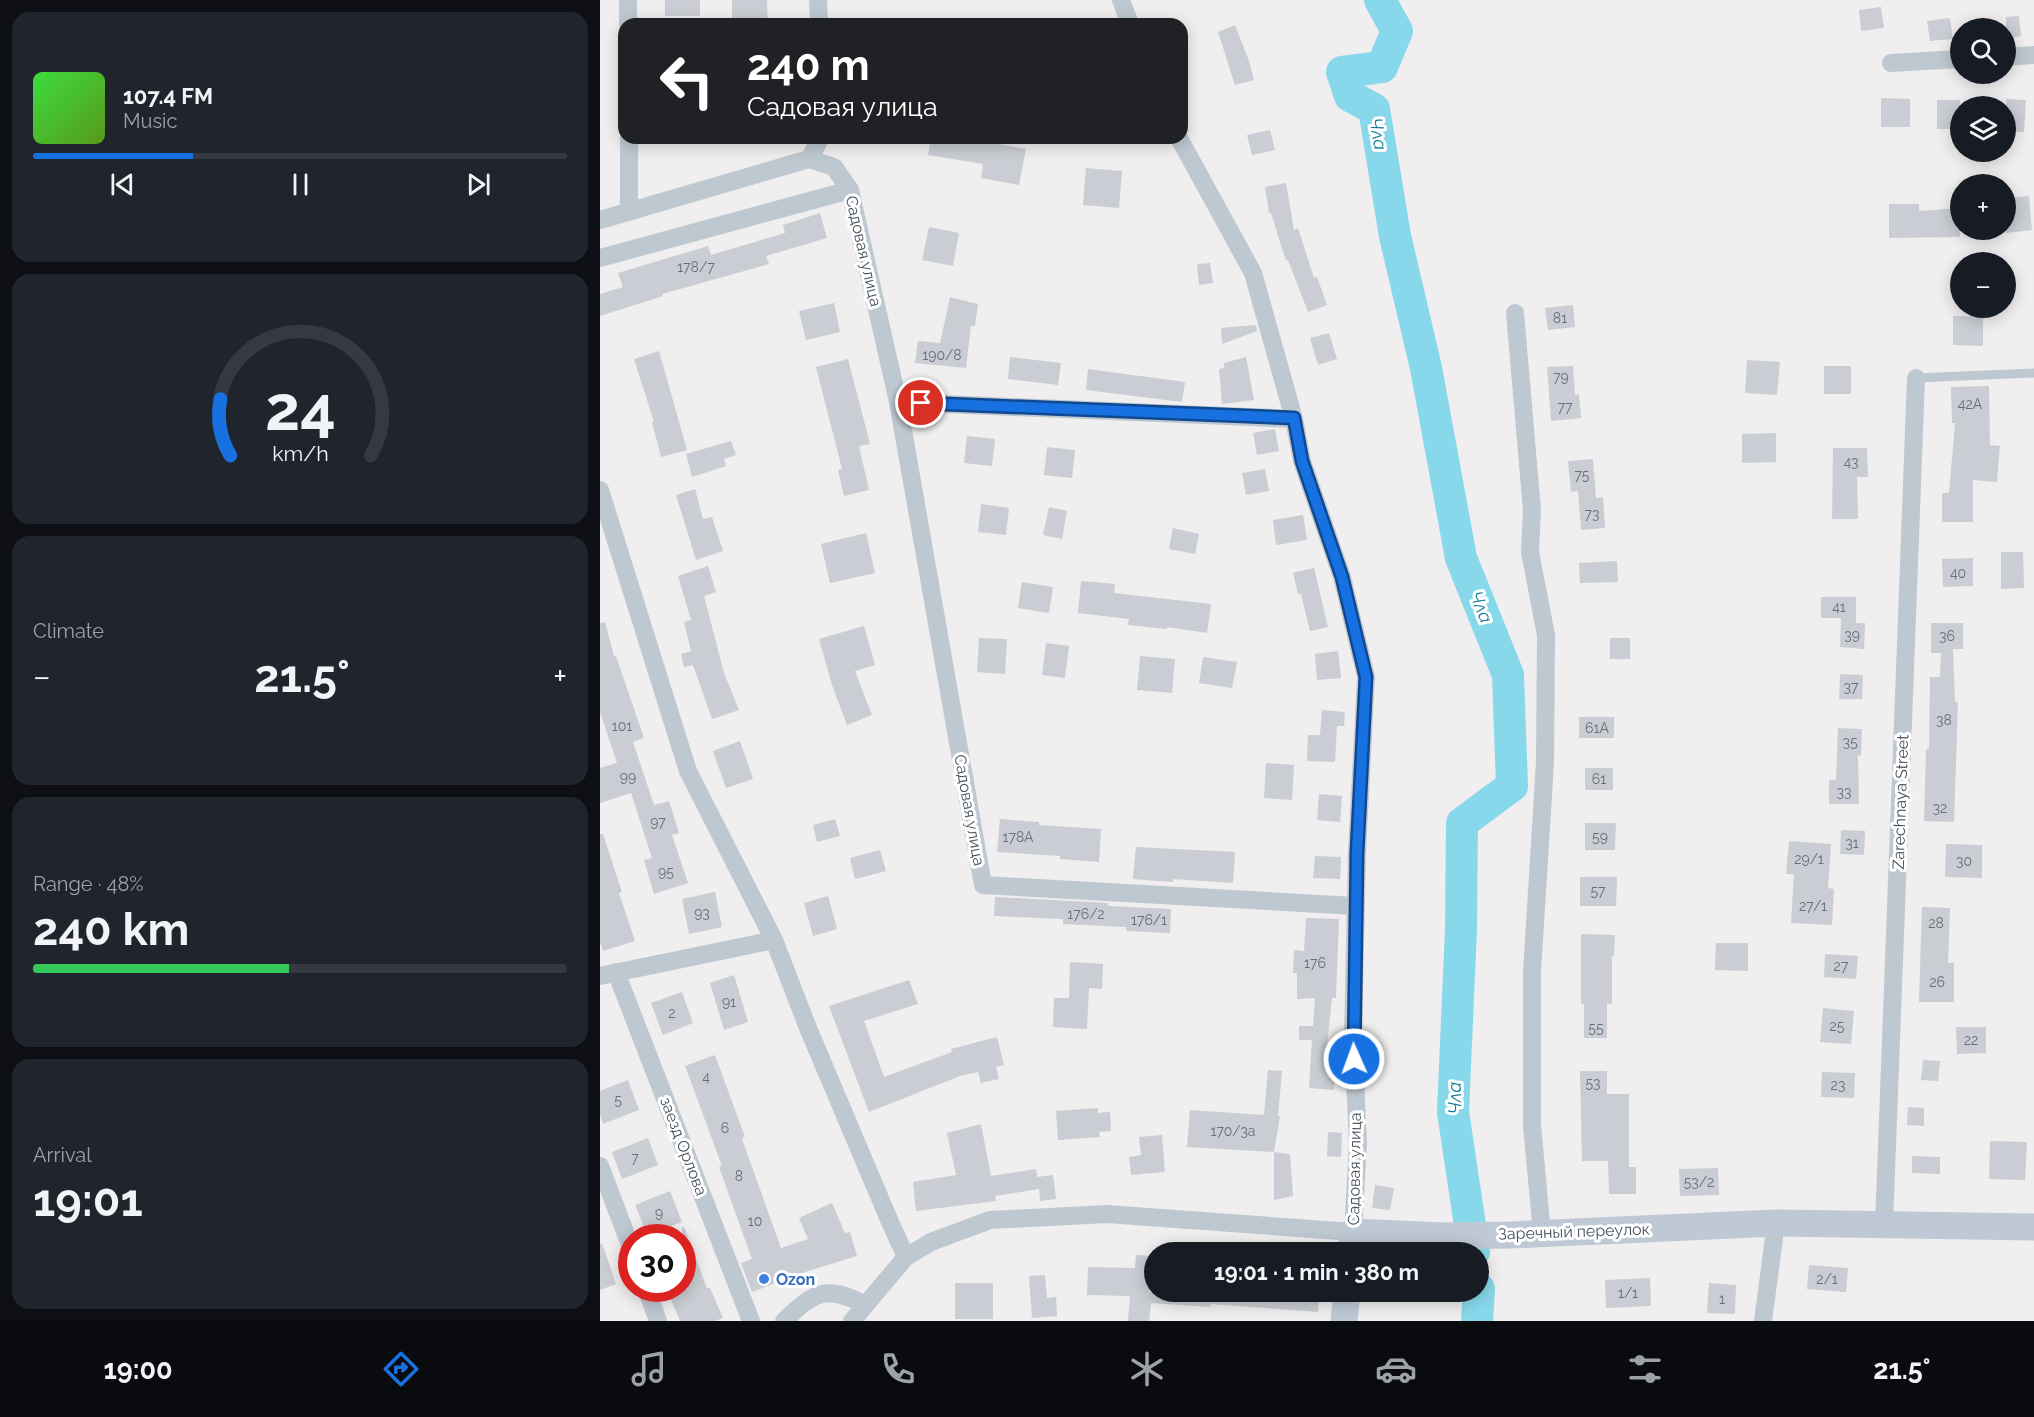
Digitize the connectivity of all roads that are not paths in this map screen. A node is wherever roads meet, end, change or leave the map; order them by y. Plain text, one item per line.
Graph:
1 (628, 0) edge
2 (818, 0) edge
3 (1121, 0) edge
4 (628, 18) edge
5 (819, 18) edge
6 (1128, 18) edge
7 (2034, 55) edge
8 (2016, 56) edge
9 (1950, 60) edge
10 (1891, 63) dead end
11 (629, 144) edge
12 (818, 144) edge
13 (1182, 144) edge
14 (809, 159) junction
15 (850, 190) junction
16 (629, 212) junction
17 (600, 220) edge
18 (600, 258) edge
19 (1515, 313) dead end
20 (2034, 373) edge
21 (1916, 378) joint
22 (898, 402) junction
23 (1294, 418) junction
24 (600, 490) edge
25 (1355, 906) junction
26 (774, 940) junction
27 (608, 974) edge
28 (600, 1166) edge
29 (1776, 1222) junction
30 (622, 1224) edge
31 (1884, 1225) junction
32 (2034, 1227) edge
33 (1542, 1233) junction
34 (1352, 1242) edge
35 (906, 1257) junction
36 (651, 1302) edge
37 (1346, 1302) edge
38 (865, 1305) junction
39 (658, 1321) edge
40 (751, 1321) edge
41 (784, 1321) edge
42 (852, 1321) edge
43 (1344, 1321) edge
44 (1763, 1321) edge

1 - 4 street
2 - 5 street
3 - 6 street
7 - 8 street
9 - 10 street
11 - 16 street
12 - 14 street
13 - 23 street, Садовая улица
14 - 15 street, Садовая улица
14 - 16 street
15 - 18 street
15 - 22 street, Садовая улица
16 - 17 street
19 - 33 street
20 - 21 lane
21 - 31 street, Zarechnaya Street
22 - 23 street
22 - 25 street, Садовая улица
23 - 25 street, Садовая улица
24 - 26 street
25 - 34 street, Садовая улица
26 - 27 street
26 - 35 street
27 - 40 street, заезд Орлова
28 - 30 street
29 - 31 street, Заречный переулок
29 - 33 street, Заречный переулок
29 - 44 street
31 - 32 street, Заречный переулок
33 - 34 street, Заречный переулок
34 - 35 street, Заречный переулок
35 - 38 street, Заречный переулок
36 - 39 street
37 - 43 street
38 - 41 street
38 - 42 street, Заречный переулок

